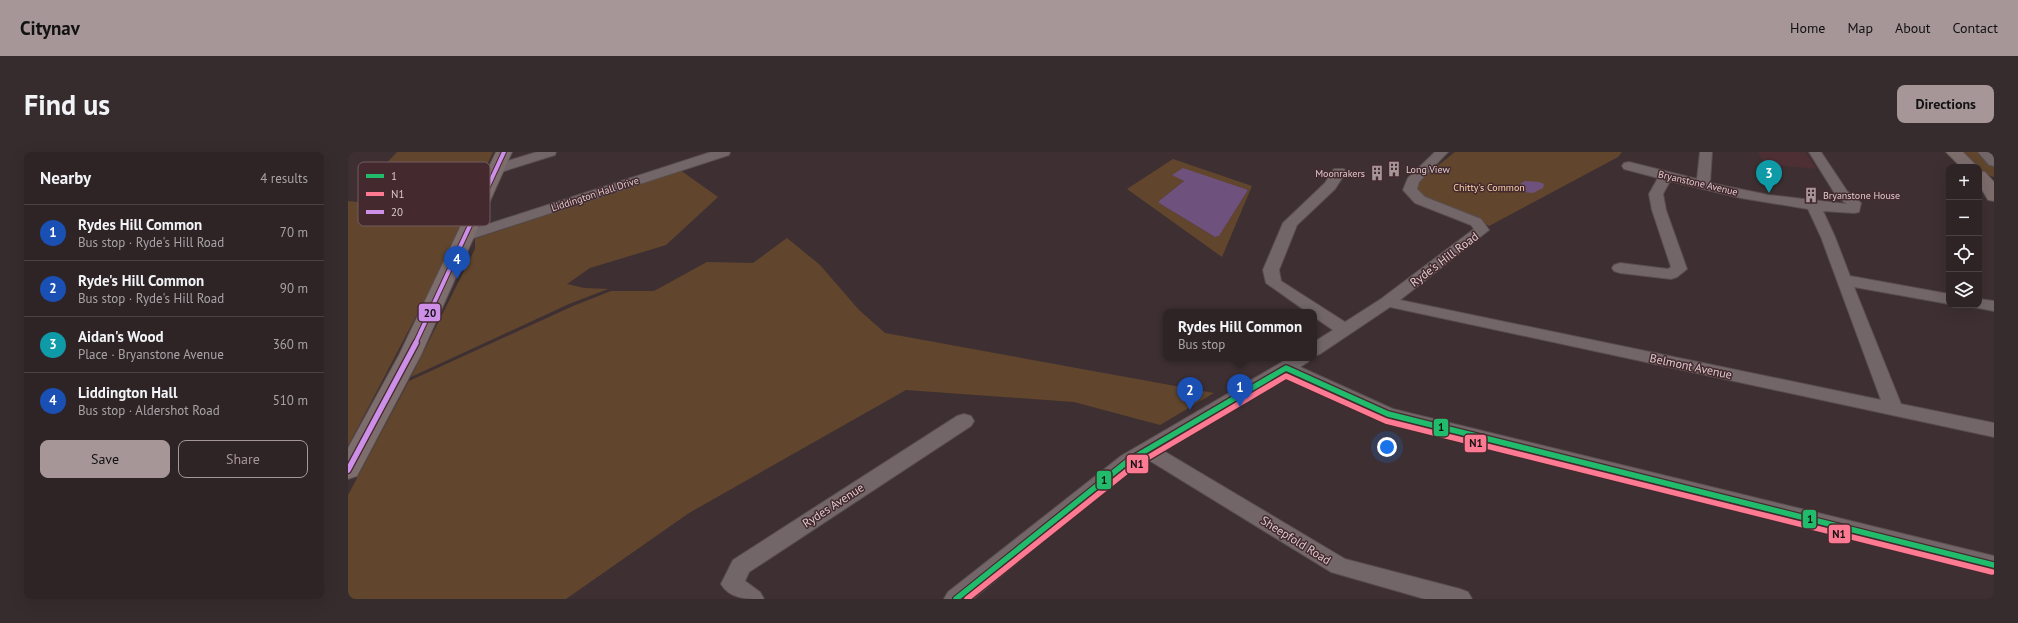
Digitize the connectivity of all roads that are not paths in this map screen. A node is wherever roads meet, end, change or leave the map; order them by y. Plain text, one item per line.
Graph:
1 (550, 152) edge
2 (724, 152) edge
3 (1442, 152) edge
4 (1706, 152) edge
5 (1815, 152) edge
6 (1954, 152) edge
7 (1984, 152) edge
8 (500, 161) edge
9 (1994, 162) edge
10 (1967, 164) edge
11 (1629, 166) dead end
12 (1339, 172) dead end
13 (1666, 176) junction
14 (490, 183) edge
15 (1703, 185) junction
16 (1814, 207) junction
17 (471, 226) edge
18 (466, 236) junction
19 (1620, 268) dead end
20 (1843, 280) junction
21 (1946, 297) edge
22 (1388, 302) junction
23 (1982, 304) edge
24 (1994, 306) edge
25 (1313, 309) edge
26 (1317, 312) edge
27 (1344, 330) junction
28 (1317, 348) edge
29 (1294, 363) edge
30 (1894, 409) junction
31 (964, 421) dead end
32 (1994, 430) edge
33 (1146, 449) junction
34 (348, 470) edge
35 (1994, 565) edge
36 (964, 597) edge
37 (752, 599) edge
38 (1460, 599) edge

1 - 8 street
2 - 18 street, Liddington Hall Drive
3 - 22 street, Ryde's Hill Road
4 - 15 street
5 - 16 street, Bryanstone Avenue
6 - 10 main road
7 - 9 street
8 - 14 main road
11 - 13 street, Bryanstone Avenue
12 - 25 street
13 - 15 street, Bryanstone Avenue
13 - 19 street
15 - 16 street, Bryanstone Avenue
16 - 20 street
17 - 18 main road
18 - 34 main road
20 - 21 street
20 - 30 street
22 - 27 street, Ryde's Hill Road
22 - 30 street, Belmont Avenue
23 - 24 street
26 - 27 street
27 - 28 street, Ryde's Hill Road
29 - 33 street
29 - 35 street
30 - 32 street, Belmont Avenue
31 - 37 street, Rydes Avenue
33 - 36 street
33 - 38 street, Sheepfold Road

